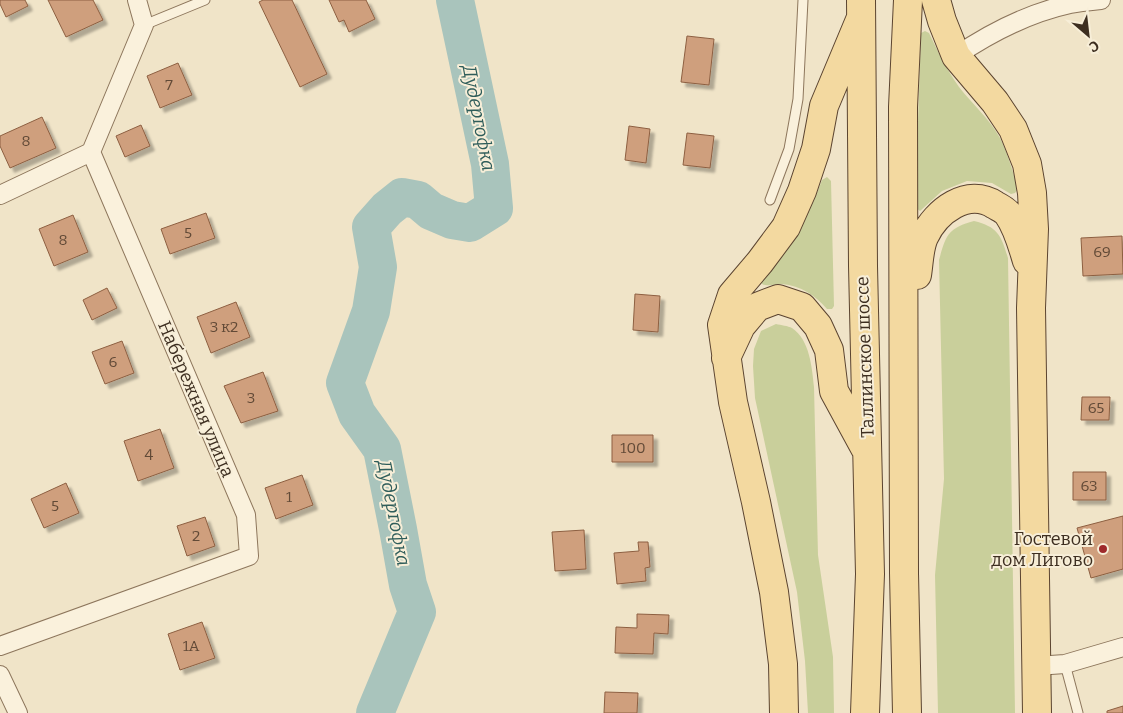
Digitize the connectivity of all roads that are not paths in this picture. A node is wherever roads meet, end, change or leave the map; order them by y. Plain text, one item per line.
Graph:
1 (137, 0) edge
2 (205, 0) edge
3 (803, 0) edge
4 (908, 0) edge
5 (936, 0) edge
6 (1101, 0) edge
7 (861, 10) edge
8 (144, 25) junction
9 (956, 56) junction
10 (91, 152) junction
11 (0, 195) edge
12 (770, 200) dead end
13 (1032, 277) junction
14 (904, 340) junction
15 (726, 358) junction
16 (868, 454) junction
17 (0, 646) edge
18 (1123, 647) edge
19 (1065, 664) junction
20 (1036, 666) junction
21 (0, 676) edge
22 (18, 713) edge
23 (784, 713) edge
24 (865, 713) edge
25 (906, 713) edge
26 (1037, 713) edge
27 (1078, 713) edge

1 - 8 street
2 - 8 lane
3 - 12 lane
4 - 14 main road, Таллинское шоссе
5 - 9 main road
6 - 9 street
7 - 15 main road
7 - 16 main road, Таллинское шоссе
8 - 10 street
9 - 13 main road
10 - 11 street
10 - 17 street, Набережная улица
13 - 14 main road
13 - 20 main road
14 - 25 main road, Таллинское шоссе
15 - 16 main road
15 - 23 main road
16 - 24 main road, Таллинское шоссе
18 - 19 street
19 - 20 street
19 - 27 lane
20 - 26 main road
21 - 22 street

